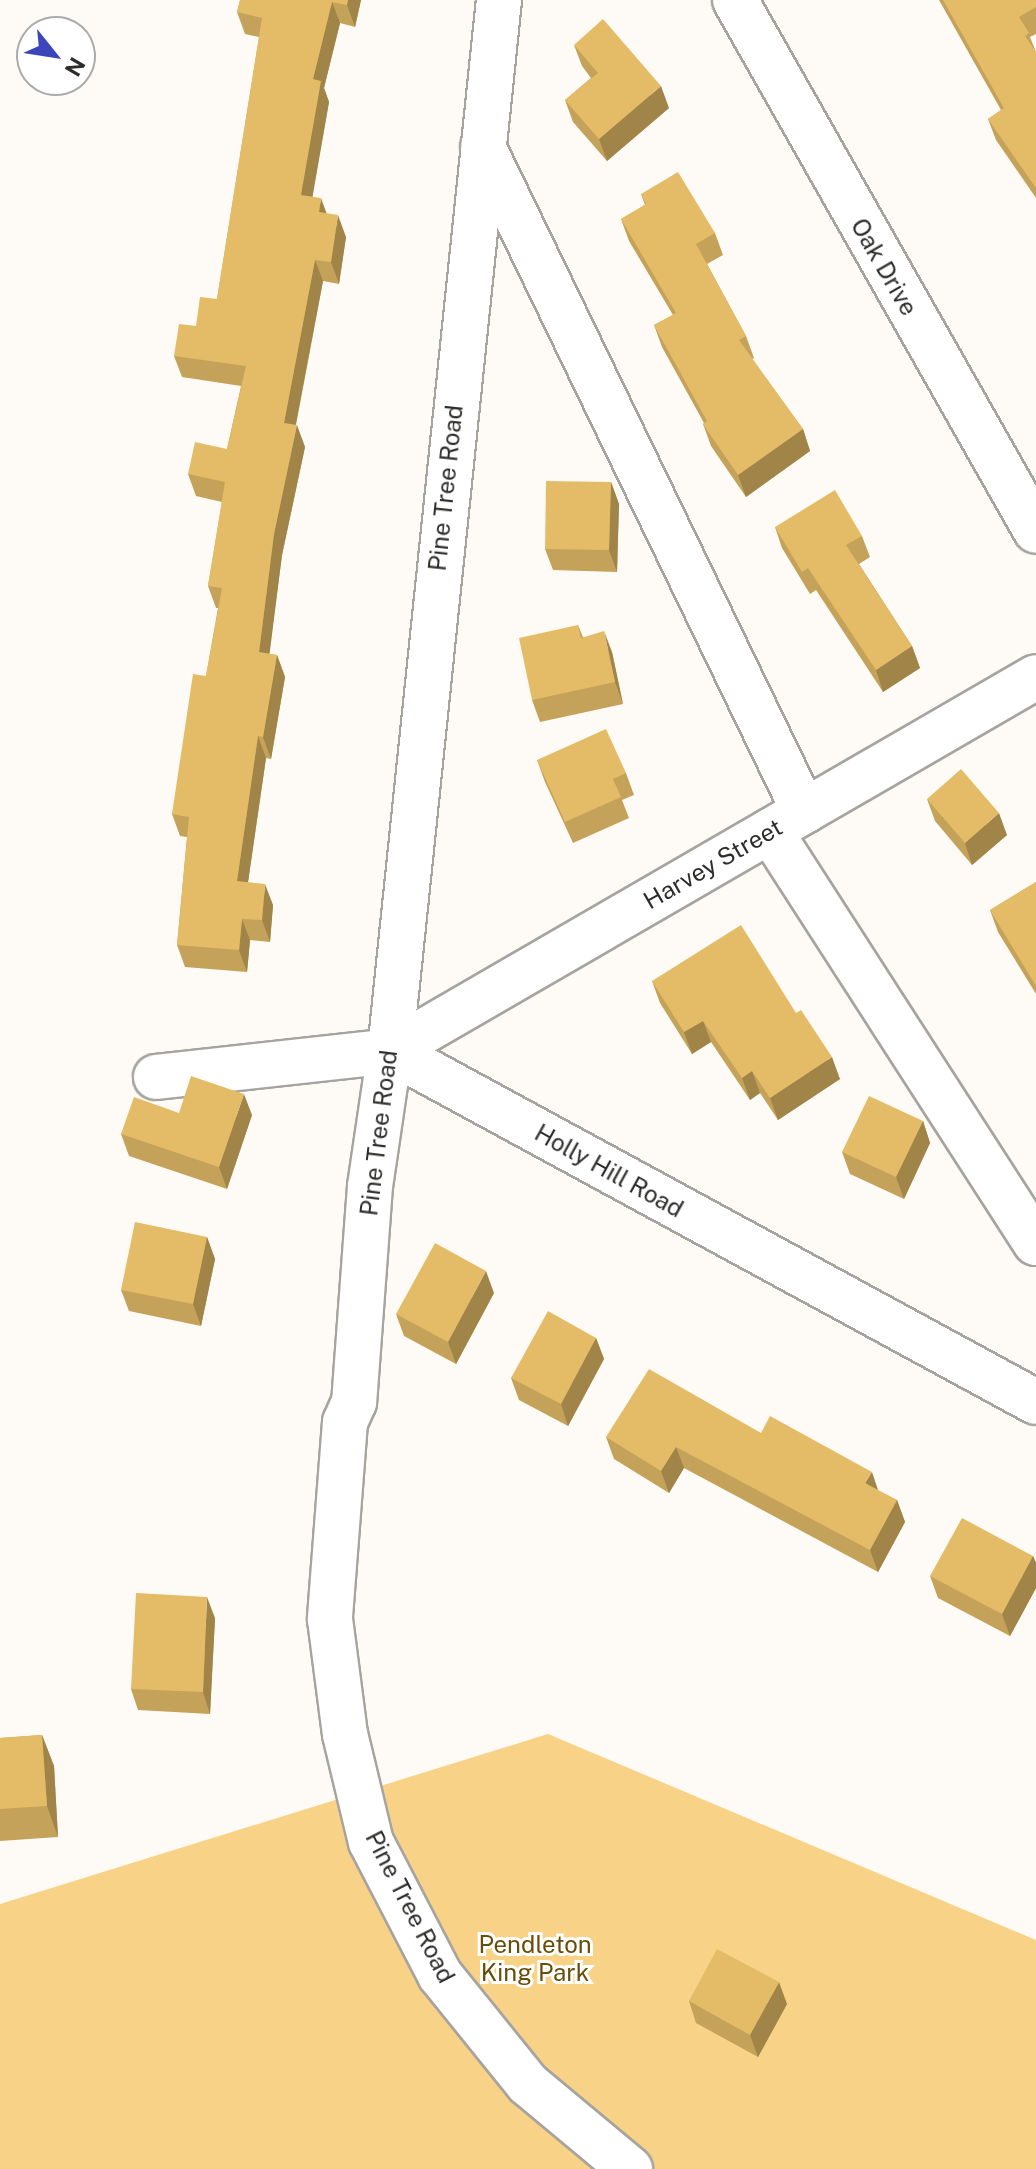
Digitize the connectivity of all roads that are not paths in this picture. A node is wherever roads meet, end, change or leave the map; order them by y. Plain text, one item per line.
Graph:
1 (499, 0) edge
2 (735, 0) edge
3 (483, 147) junction
4 (1036, 531) edge
5 (1036, 677) edge
6 (787, 821) junction
7 (390, 1051) junction
8 (156, 1077) dead end
9 (1036, 1243) edge
10 (1036, 1402) edge
11 (630, 2169) edge

1 - 3 street, Pine Tree Road
2 - 4 street, Oak Drive
3 - 6 street
3 - 7 street, Pine Tree Road
5 - 6 street, Harvey Street
6 - 7 street, Harvey Street
6 - 9 street
7 - 8 street
7 - 10 street, Holly Hill Road
7 - 11 street, Pine Tree Road

